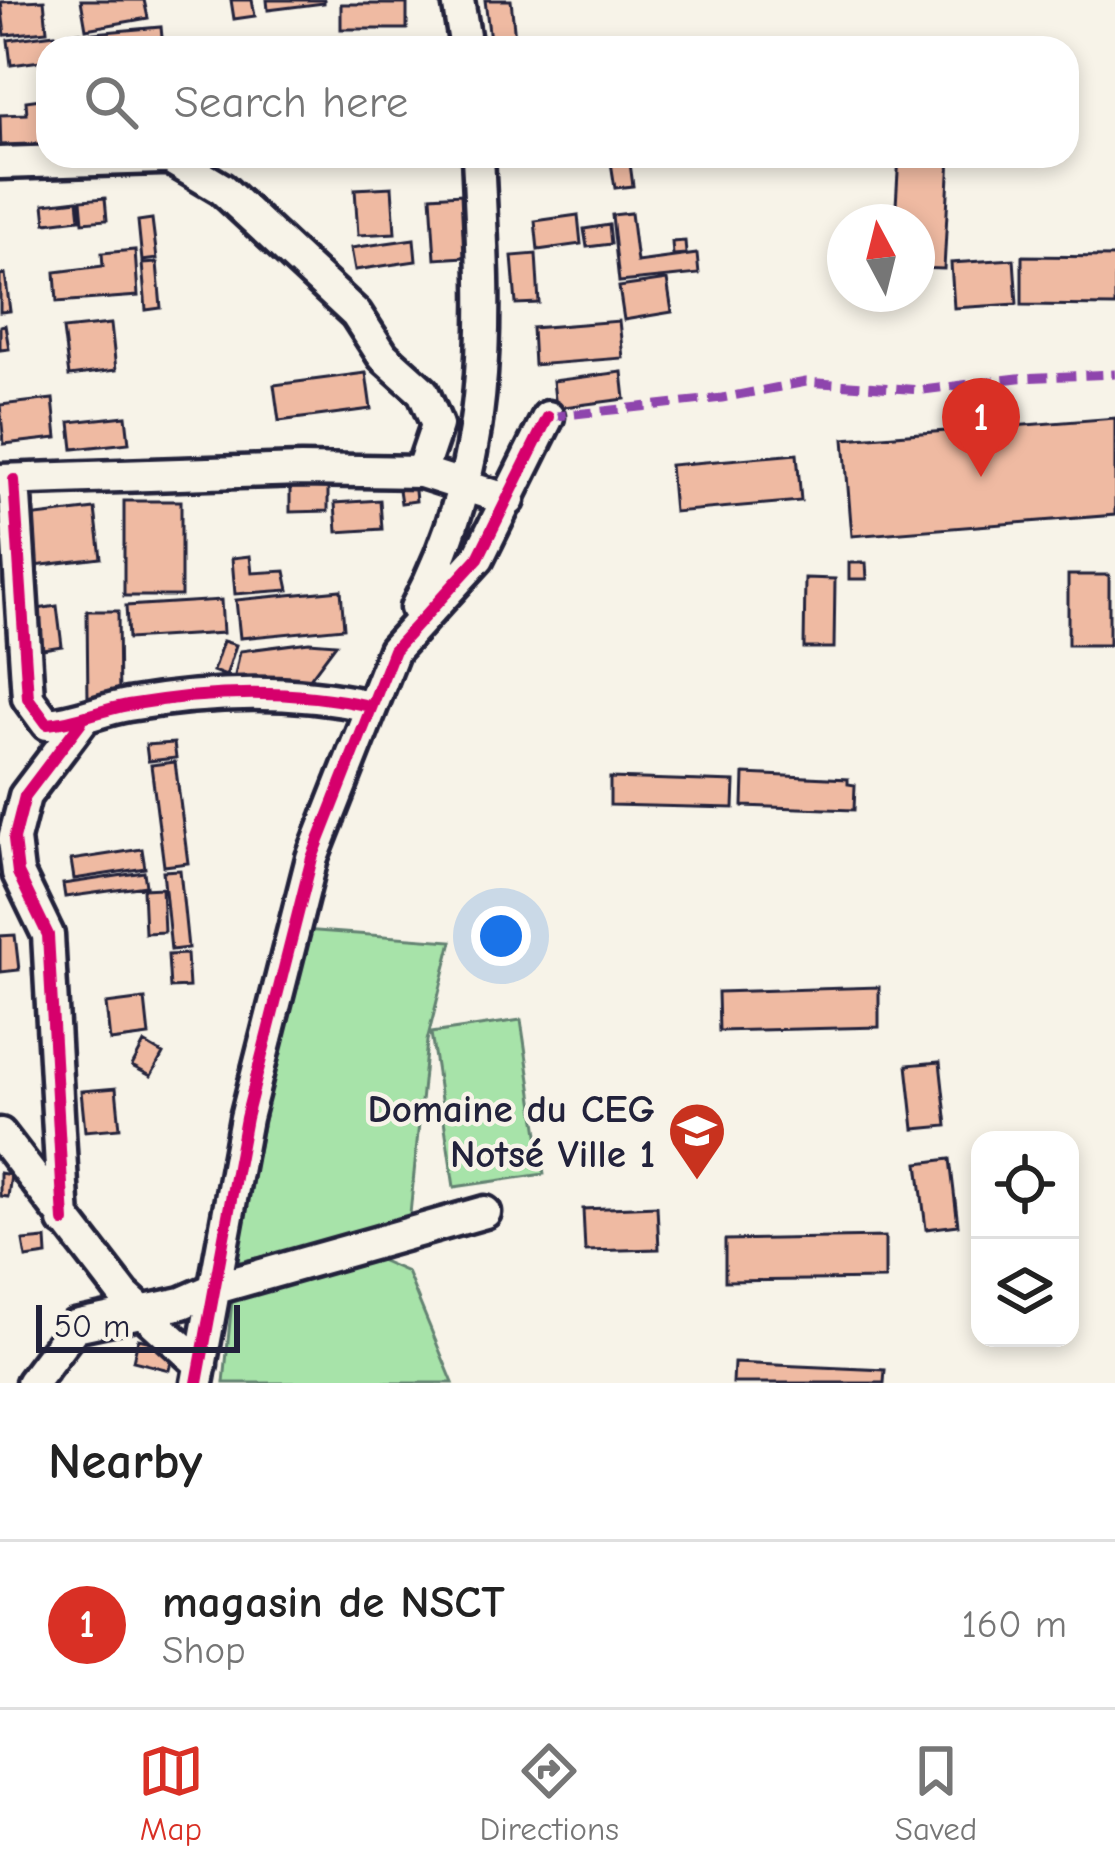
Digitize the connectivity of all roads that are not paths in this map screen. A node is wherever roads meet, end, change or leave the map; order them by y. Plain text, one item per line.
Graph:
1 (458, 0) edge
2 (464, 36) edge
3 (36, 162) edge
4 (0, 163) edge
5 (197, 168) edge
6 (478, 168) edge
7 (548, 417) dead end
8 (421, 472) junction
9 (7, 480) edge
10 (468, 487) junction
11 (509, 500) junction
12 (394, 650) junction
13 (370, 706) junction
14 (81, 722) junction
15 (0, 1134) edge
16 (485, 1212) dead end
17 (64, 1221) junction
18 (216, 1288) junction
19 (143, 1311) junction
20 (199, 1374) edge
21 (32, 1383) edge

1 - 2 street
3 - 4 street
5 - 8 street
6 - 10 street
7 - 11 street
8 - 9 street
8 - 10 street
9 - 14 street
10 - 11 street
10 - 12 street
11 - 12 street
12 - 13 street
13 - 14 street
13 - 18 street
14 - 17 street
15 - 17 street
16 - 18 street
17 - 19 street
18 - 19 street
18 - 20 street
19 - 20 street
19 - 21 street

